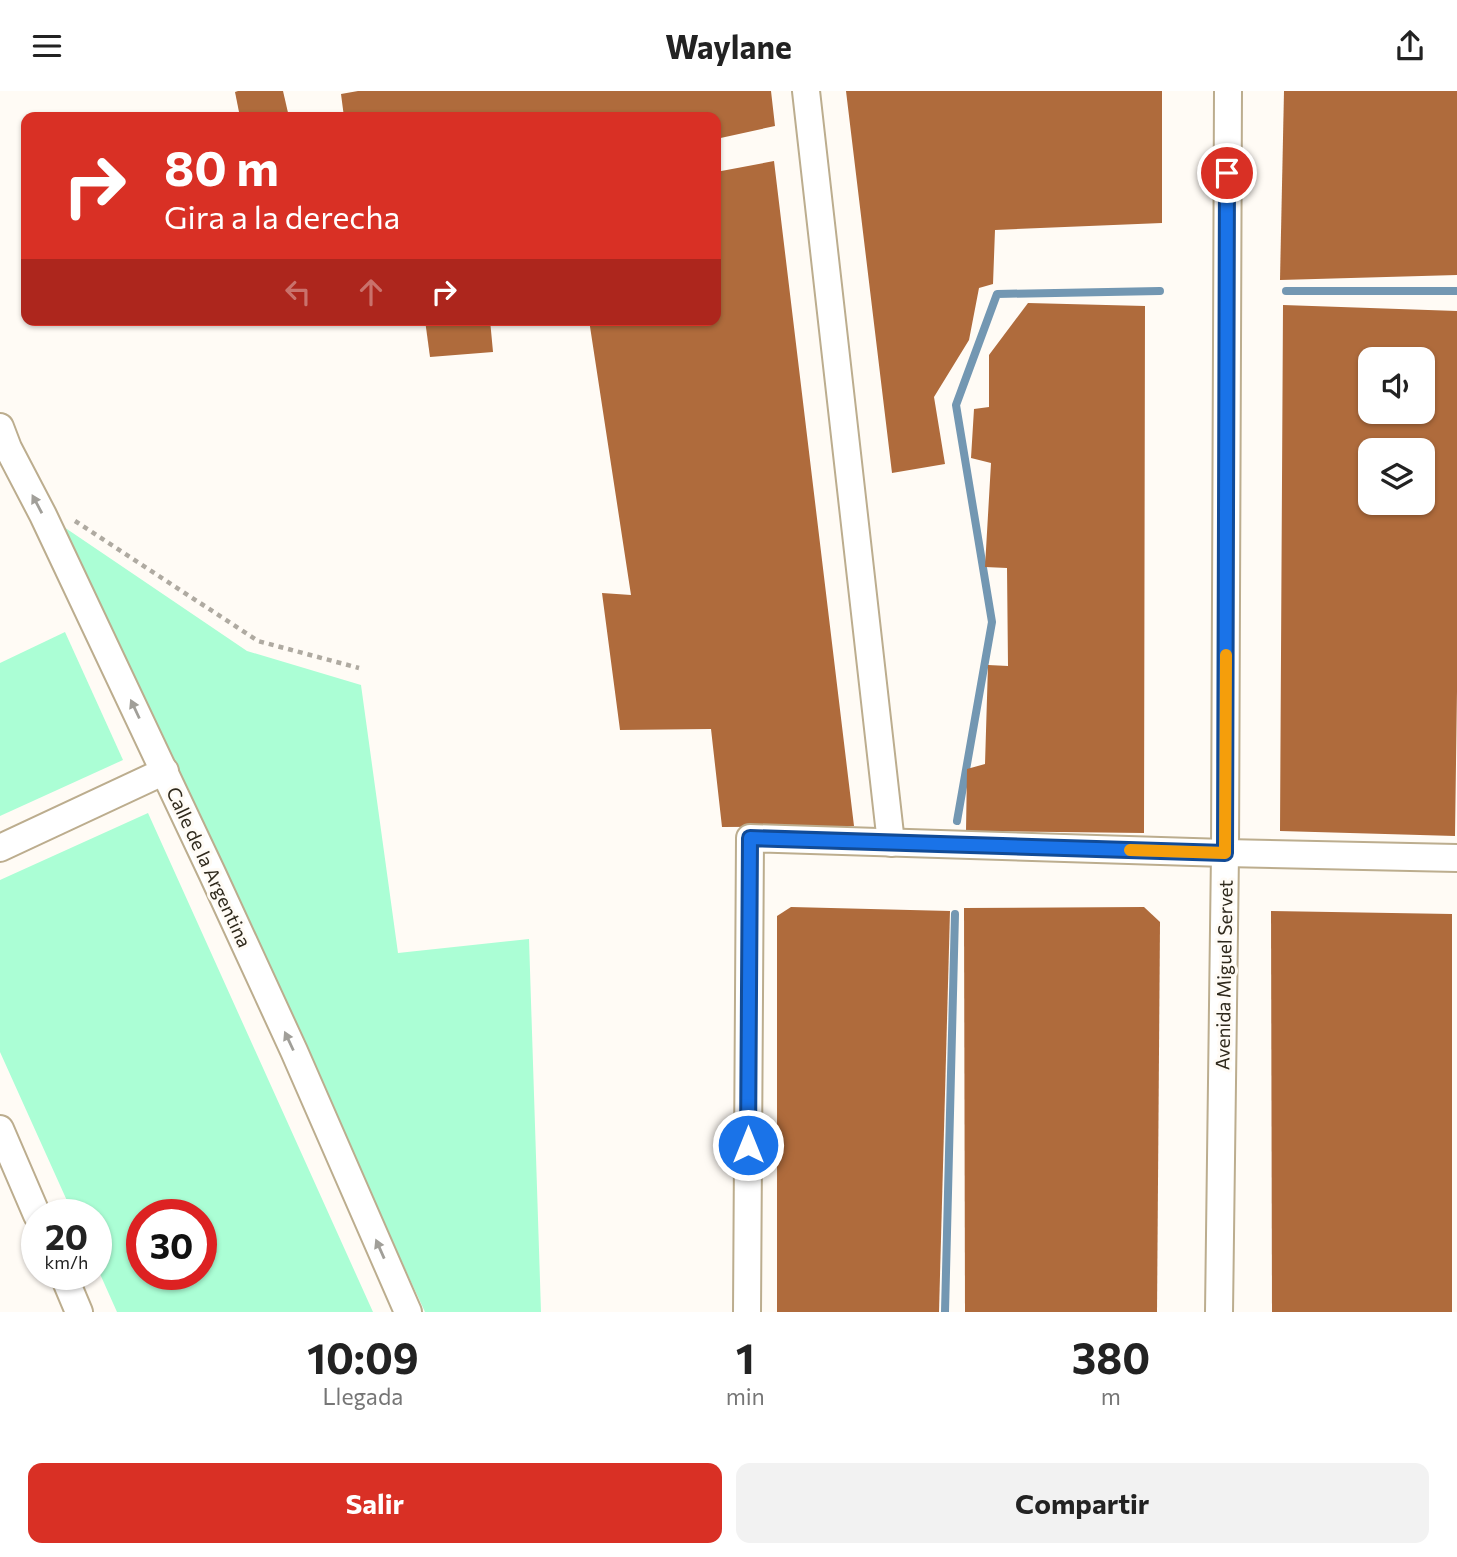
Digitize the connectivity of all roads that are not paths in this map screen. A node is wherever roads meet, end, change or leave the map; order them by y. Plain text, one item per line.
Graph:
1 (806, 91) edge
2 (1228, 91) edge
3 (3, 441) edge
4 (165, 771) junction
5 (891, 843) junction
6 (0, 848) edge
7 (1225, 853) junction
8 (1457, 858) edge
9 (0, 1129) edge
10 (30, 1199) edge
11 (70, 1290) edge
12 (79, 1312) edge
13 (408, 1312) edge
14 (747, 1312) edge
15 (1219, 1312) edge

1 - 5 street
2 - 7 street, Avenida Miguel Servet
4 -> 3 street, Calle de la Argentina
4 - 6 street
13 -> 4 street, Calle de la Argentina
5 - 7 street
5 - 14 street
7 - 8 street
7 - 15 street, Avenida Miguel Servet
9 - 10 street
11 - 12 street

